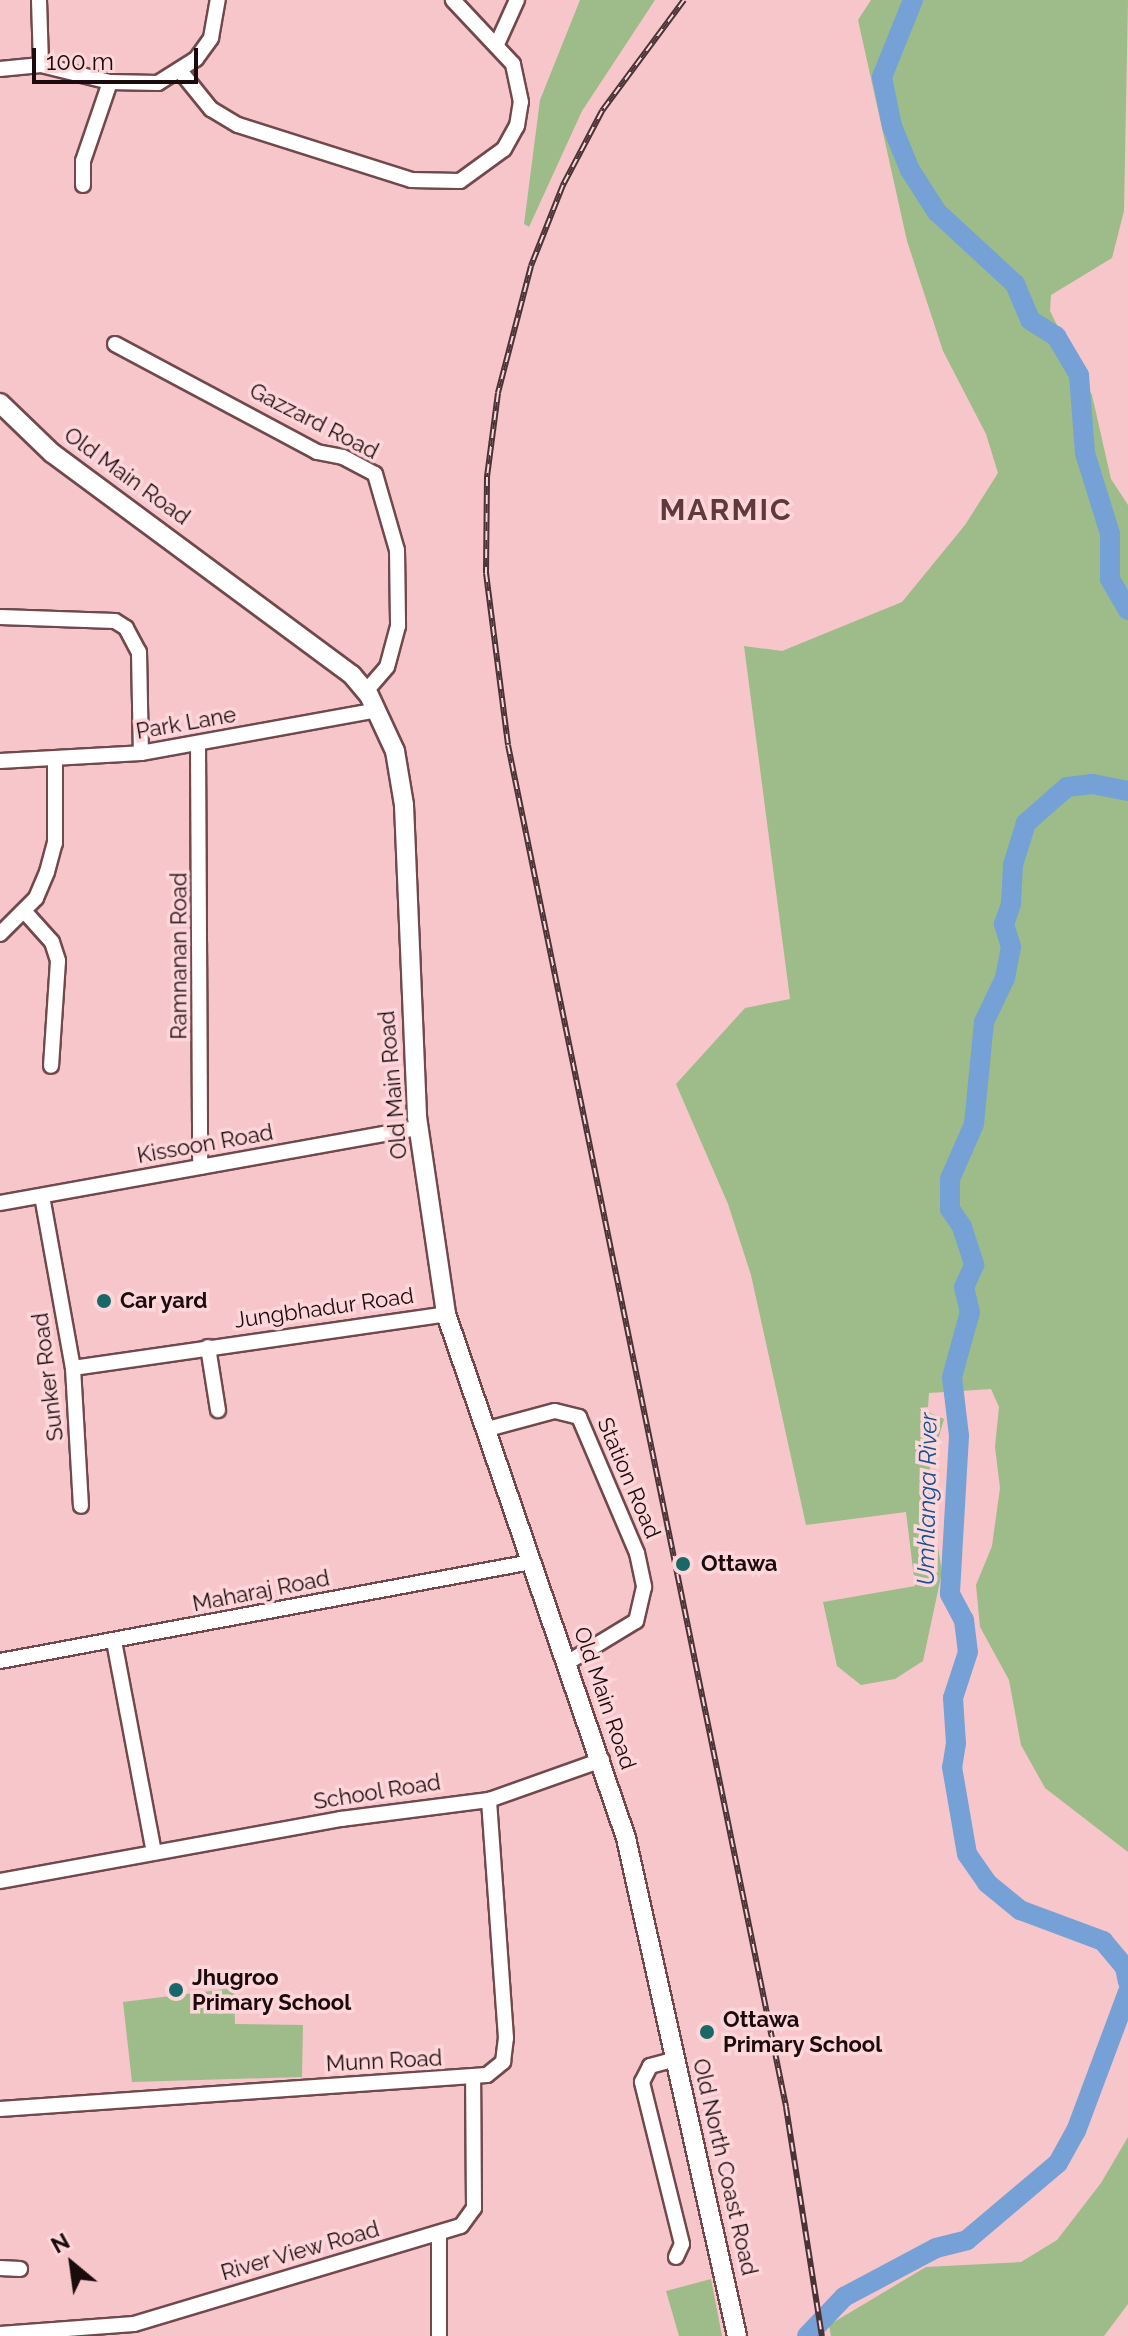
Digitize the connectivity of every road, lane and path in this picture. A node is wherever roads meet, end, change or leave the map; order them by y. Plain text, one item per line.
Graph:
1 (39, 0) edge
2 (218, 0) edge
3 (453, 0) edge
4 (517, 0) edge
5 (498, 42) junction
6 (41, 65) junction
7 (0, 69) edge
8 (181, 72) junction
9 (110, 82) junction
10 (83, 185) dead end
11 (115, 344) dead end
12 (0, 403) edge
13 (0, 617) edge
14 (366, 691) junction
15 (377, 710) junction
16 (198, 744) junction
17 (141, 753) junction
18 (0, 761) edge
19 (55, 762) junction
20 (25, 912) junction
21 (0, 934) edge
22 (51, 1066) dead end
23 (418, 1128) junction
24 (200, 1167) junction
25 (42, 1196) junction
26 (0, 1203) edge
27 (446, 1314) junction
28 (208, 1347) junction
29 (73, 1368) junction
30 (218, 1410) dead end
31 (484, 1430) junction
32 (81, 1506) dead end
33 (531, 1562) junction
34 (114, 1641) junction
35 (0, 1661) edge
36 (567, 1663) junction
37 (595, 1762) junction
38 (489, 1800) junction
39 (154, 1852) junction
40 (0, 1881) edge
41 (644, 1914) joint
42 (676, 2059) junction
43 (473, 2078) junction
44 (0, 2109) edge
45 (439, 2234) junction
46 (676, 2257) dead end
47 (0, 2268) edge
48 (20, 2269) dead end
49 (0, 2334) edge
50 (439, 2336) edge
51 (737, 2336) edge

1 - 6 street
2 - 8 street
3 - 5 street
4 - 5 street
5 - 8 street
6 - 7 street
6 - 9 street
8 - 9 street
9 - 10 street
11 - 14 street, Gazzard Road
12 - 14 street, Old Main Road
13 - 17 street
14 - 15 street, Old Main Road
15 - 16 street, Park Lane
15 - 23 street, Old Main Road
16 - 17 street, Park Lane
16 - 24 street, Ramnanan Road
17 - 19 street, Park Lane
18 - 19 street, Park Lane
19 - 20 street
20 - 21 street
20 - 22 street
23 - 24 street, Kissoon Road
23 - 27 street, Old Main Road
24 - 25 street, Kissoon Road
25 - 26 street, Kissoon Road
25 - 29 street, Sunker Road
27 - 28 street, Jungbhadur Road
27 - 31 street, Old Main Road
28 - 29 street, Jungbhadur Road
28 - 30 street, Jungbhadur Road
29 - 32 street, Sunker Road
31 - 33 street, Old Main Road
31 - 36 street, Station Road
33 - 34 street, Maharaj Road
33 - 36 street, Old Main Road
34 - 35 street, Maharaj Road
34 - 39 street
36 - 37 street, Old Main Road
37 - 38 street, School Road
37 - 41 street, Old Main Road
38 - 39 street, School Road
38 - 43 street, Munn Road
39 - 40 street, School Road
41 - 42 street, Old North Coast Road
42 - 46 street
42 - 51 street, Old North Coast Road
43 - 44 street, Munn Road
43 - 45 street, River View Road
45 - 49 street, River View Road
45 - 50 street
47 - 48 street

